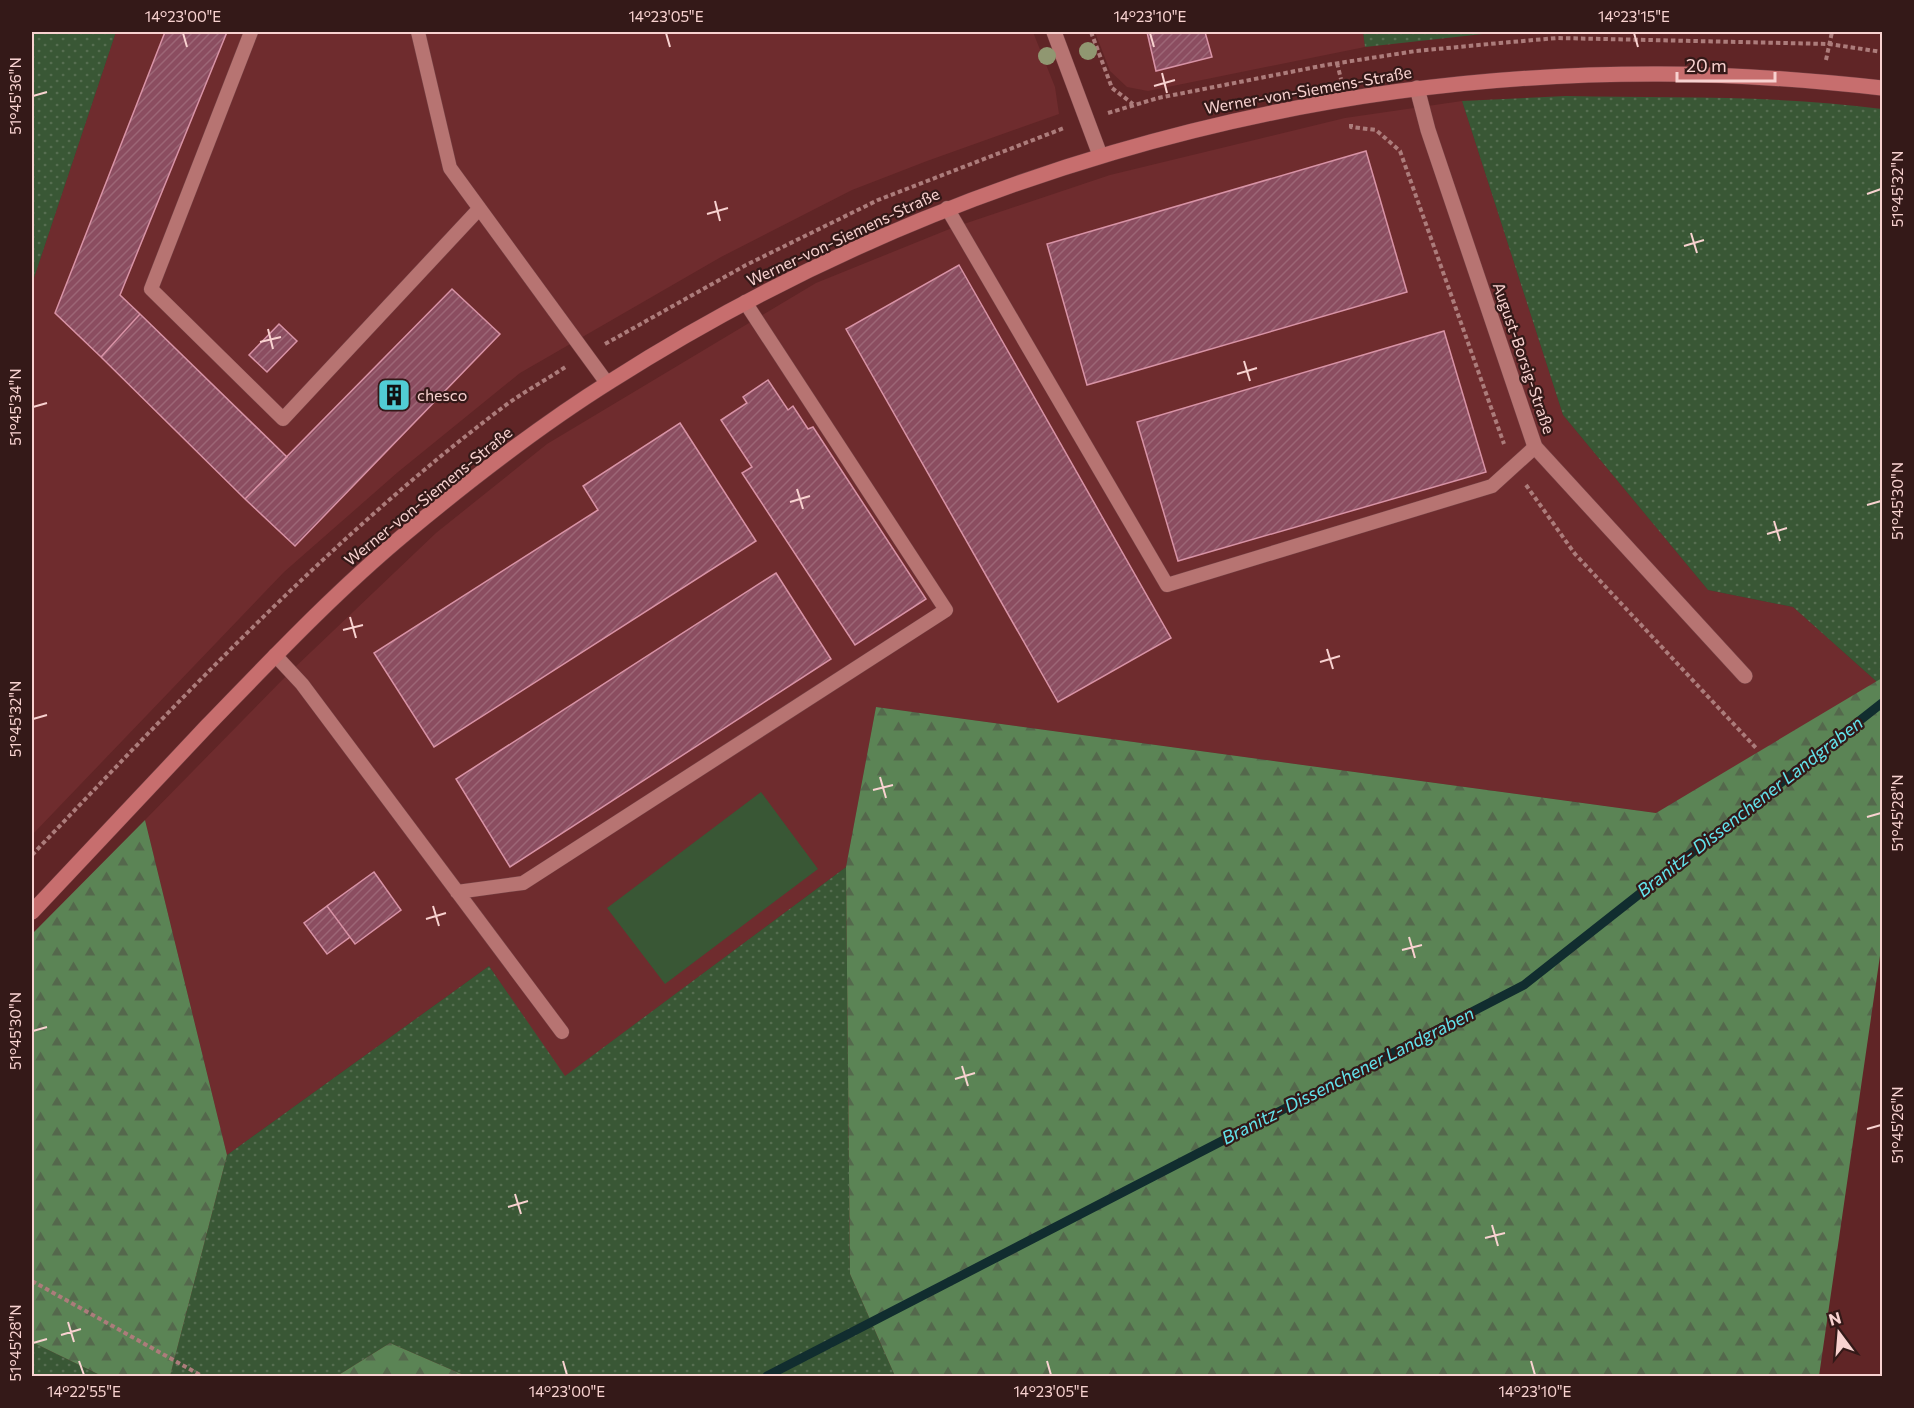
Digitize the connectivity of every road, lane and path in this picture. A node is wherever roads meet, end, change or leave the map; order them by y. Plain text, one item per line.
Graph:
1 (251, 32) edge
2 (418, 32) edge
3 (1054, 32) edge
4 (1091, 32) edge
5 (1882, 52) edge
6 (1417, 88) junction
7 (1882, 88) edge
8 (1133, 104) junction
9 (1086, 120) junction
10 (1100, 155) junction
11 (479, 208) junction
12 (947, 208) junction
13 (745, 302) junction
14 (586, 355) junction
15 (607, 383) junction
16 (1534, 447) junction
17 (275, 655) junction
18 (1745, 676) dead end
19 (32, 855) edge
20 (457, 892) junction
21 (32, 912) edge
22 (562, 1032) dead end
23 (32, 1281) edge
24 (202, 1377) edge

1 - 11 lane
2 - 11 lane
3 - 9 street
4 - 8 path
5 - 8 path
6 - 7 street, Werner-von-Siemens-Straße
6 - 10 street, Werner-von-Siemens-Straße
6 - 16 street, August-Borsig-Straße
8 - 9 path
9 - 10 street
9 - 14 path
10 - 12 street, Werner-von-Siemens-Straße
11 - 14 lane
12 - 13 street, Werner-von-Siemens-Straße
12 - 16 lane
13 - 15 street, Werner-von-Siemens-Straße
13 - 20 lane
14 - 15 lane
14 - 19 path
15 - 17 street, Werner-von-Siemens-Straße
16 - 18 street, August-Borsig-Straße
17 - 20 lane
17 - 21 street, Werner-von-Siemens-Straße
20 - 22 lane
23 - 24 path

